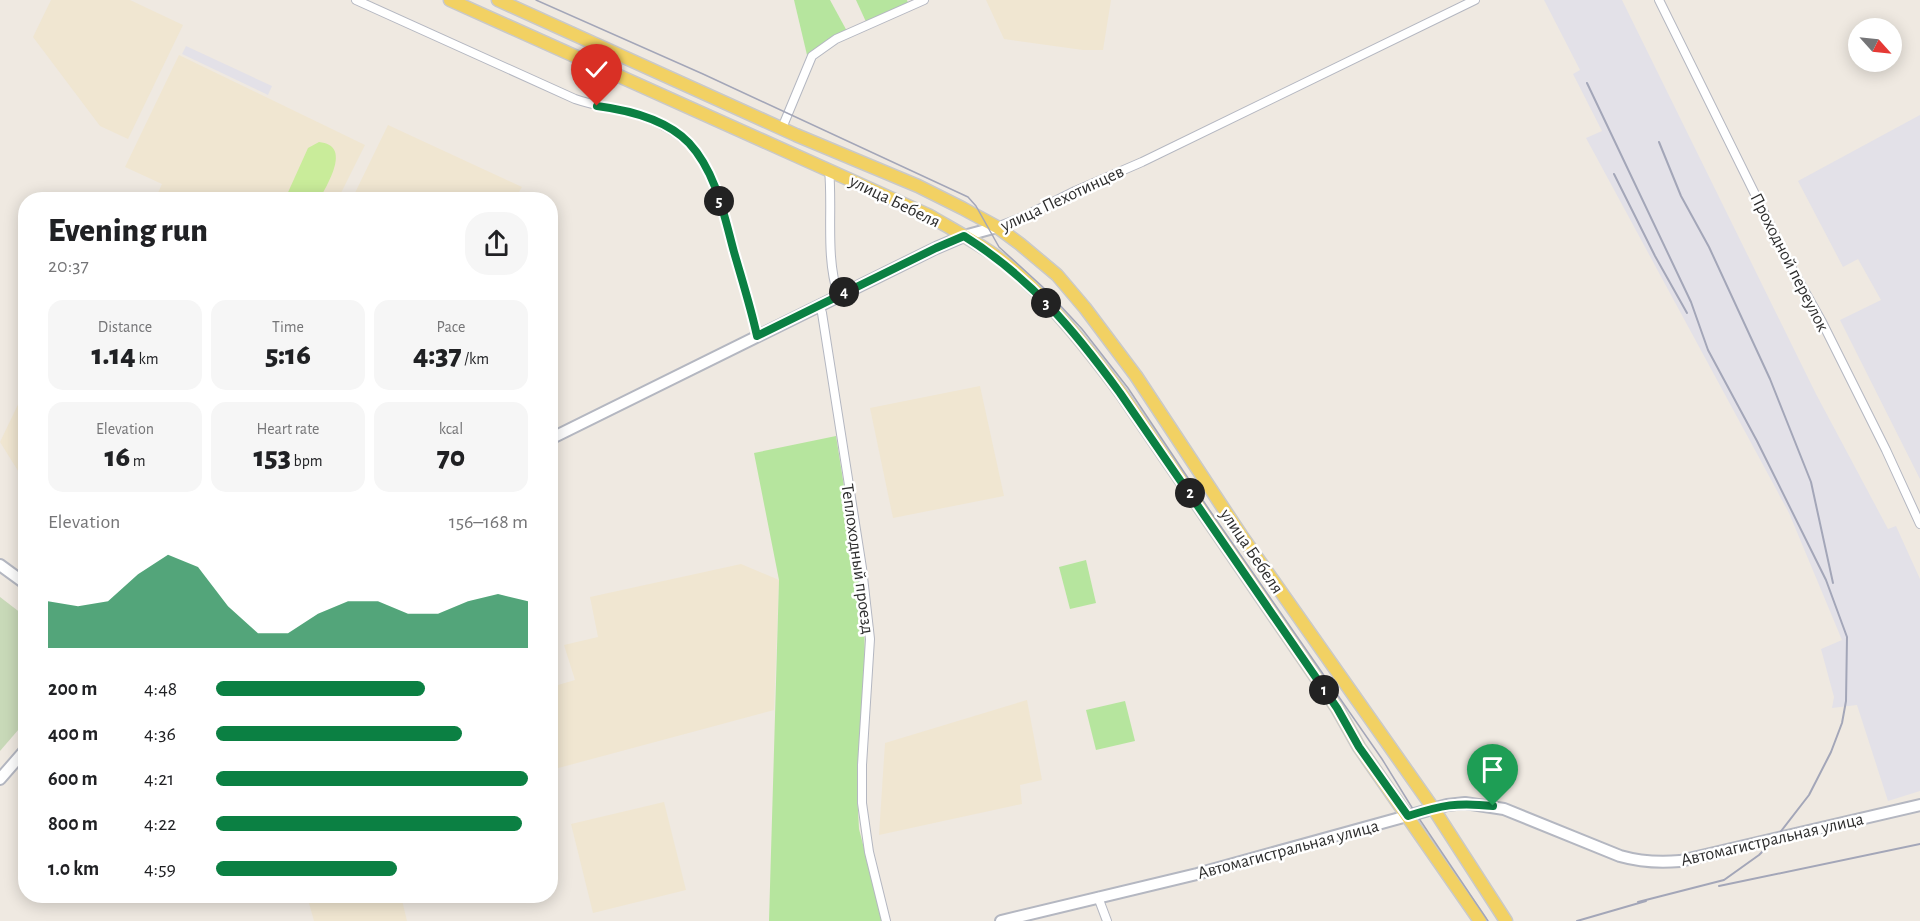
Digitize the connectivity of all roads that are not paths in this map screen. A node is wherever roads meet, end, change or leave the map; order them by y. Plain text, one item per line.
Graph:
1 (356, 0) edge
2 (450, 0) edge
3 (498, 0) edge
4 (924, 0) edge
5 (1475, 0) edge
6 (1659, 0) edge
7 (782, 128) junction
8 (829, 169) junction
9 (997, 227) junction
10 (964, 236) junction
11 (838, 295) junction
12 (819, 305) junction
13 (757, 336) junction
14 (558, 435) edge
15 (1920, 524) edge
16 (0, 565) edge
17 (18, 578) edge
18 (18, 758) edge
19 (0, 779) edge
20 (1920, 805) edge
21 (1433, 808) junction
22 (1408, 816) junction
23 (1098, 897) junction
24 (886, 921) edge
25 (1001, 921) edge
26 (1107, 921) edge
27 (1480, 921) edge
28 (1506, 921) edge

1 - 13 street
2 - 8 main road, улица Бебеля
3 - 7 main road, улица Бебеля
4 - 7 street
5 - 9 street, улица Пехотинцев
6 - 15 street, Проходной переулок
7 - 9 main road, улица Бебеля
8 - 10 main road, улица Бебеля
8 - 11 street
9 - 10 main road, улица Пехотинцев
9 - 21 main road, улица Бебеля
10 - 11 main road, улица Пехотинцев
10 - 22 main road, улица Бебеля
11 - 12 main road, улица Пехотинцев
12 - 13 main road, улица Пехотинцев
12 - 24 street, Теплоходный проезд
13 - 14 main road, улица Пехотинцев
16 - 17 main road
18 - 19 main road
20 - 21 main road, Автомагистральная улица
21 - 22 main road, Автомагистральная улица
21 - 28 main road, улица Бебеля
22 - 23 main road, Автомагистральная улица
22 - 27 main road, улица Бебеля
23 - 25 main road, Автомагистральная улица
23 - 26 street

